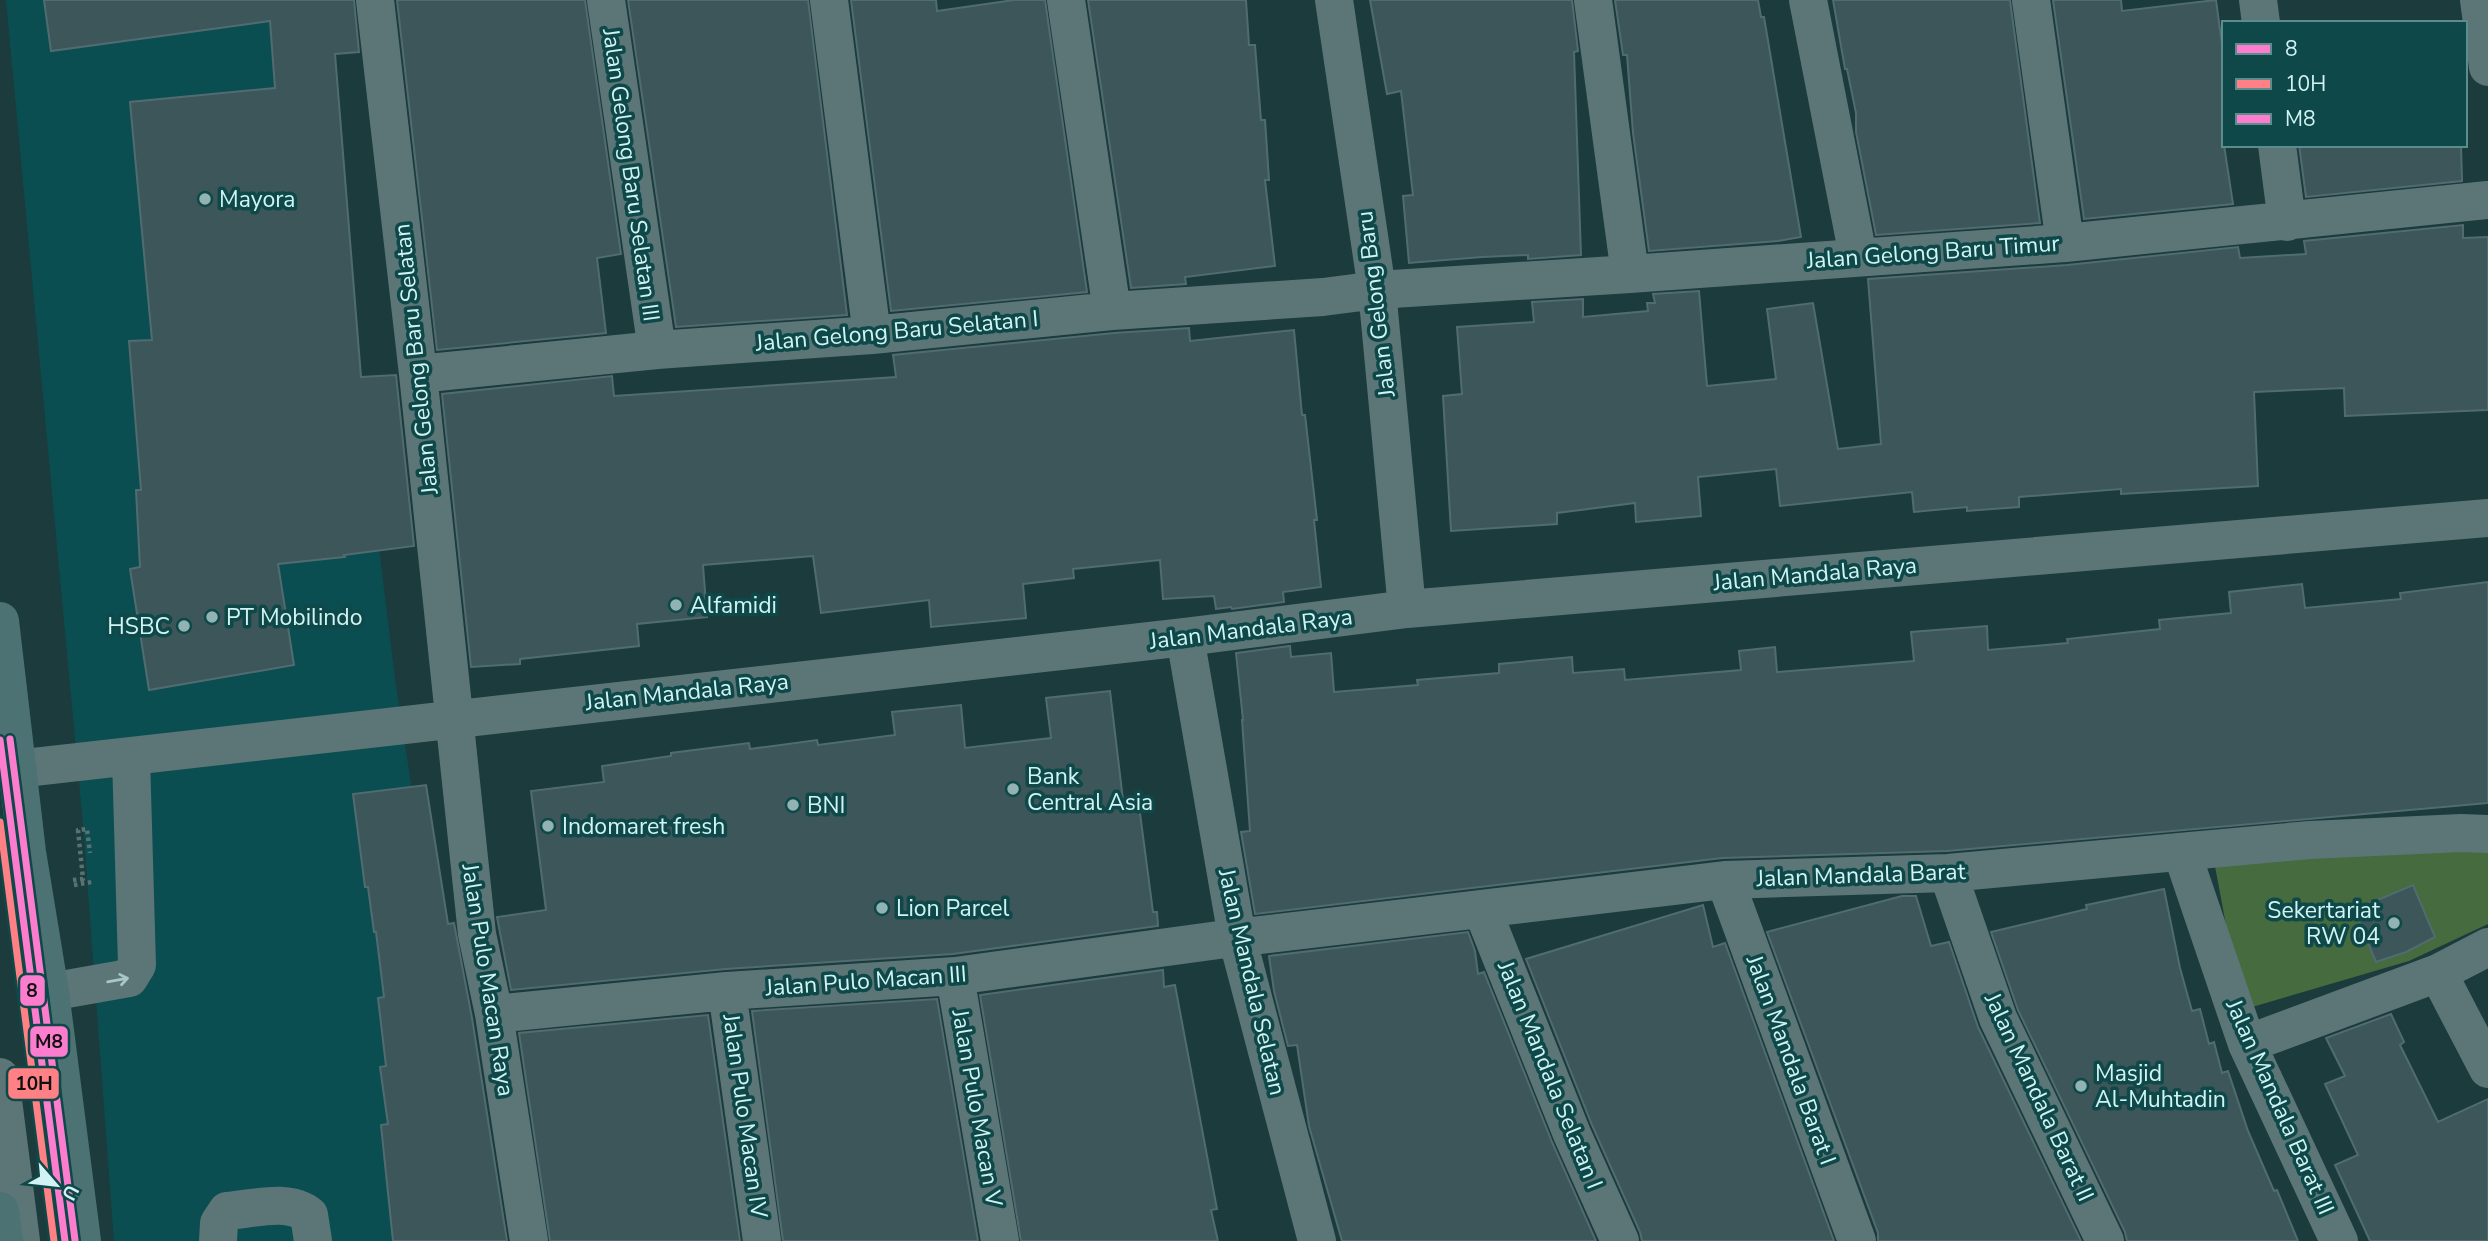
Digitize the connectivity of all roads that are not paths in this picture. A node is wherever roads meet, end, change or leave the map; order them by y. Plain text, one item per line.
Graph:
1 (375, 0) edge
2 (606, 0) edge
3 (829, 0) edge
4 (1066, 0) edge
5 (1334, 0) edge
6 (1593, 0) edge
7 (1808, 0) edge
8 (2031, 0) edge
9 (2258, 0) edge
10 (2479, 0) edge
11 (2261, 21) edge
12 (2488, 66) edge
13 (2277, 147) edge
14 (2488, 200) edge
15 (2287, 222) junction
16 (2066, 243) junction
17 (1858, 256) junction
18 (1630, 274) junction
19 (1377, 290) junction
20 (1112, 312) junction
21 (872, 335) junction
22 (657, 349) junction
23 (418, 374) junction
24 (2488, 518) edge
25 (1408, 609) junction
26 (0, 621) edge
27 (1185, 638) junction
28 (454, 718) junction
29 (8, 754) edge
30 (131, 757) junction
31 (2488, 834) edge
32 (2182, 853) junction
33 (1948, 873) junction
34 (1725, 880) junction
35 (1482, 909) junction
36 (1237, 937) junction
37 (2488, 947) edge
38 (2438, 973) junction
39 (955, 976) junction
40 (727, 991) junction
41 (50, 992) junction
42 (494, 1014) junction
43 (2247, 1044) junction
44 (2488, 1069) edge
45 (0, 1077) edge
46 (0, 1212) edge
47 (4, 1241) edge
48 (20, 1241) edge
49 (65, 1241) edge
50 (82, 1241) edge
51 (218, 1241) edge
52 (313, 1241) edge
53 (529, 1241) edge
54 (762, 1241) edge
55 (1000, 1241) edge
56 (1317, 1241) edge
57 (1620, 1241) edge
58 (1857, 1241) edge
59 (2105, 1241) edge
60 (2339, 1241) edge

1 - 23 street, Jalan Gelong Baru Selatan
2 - 22 street, Jalan Gelong Baru Selatan III
3 - 21 street
4 - 20 street
5 - 19 street, Jalan Gelong Baru
6 - 18 street
7 - 17 street
8 - 16 street
9 - 11 street
10 - 12 street
13 - 15 street
14 - 15 street, Jalan Gelong Baru Timur
15 - 16 street, Jalan Gelong Baru Timur
16 - 17 street, Jalan Gelong Baru Timur
17 - 18 street, Jalan Gelong Baru Timur
18 - 19 street, Jalan Gelong Baru Timur
19 - 20 street, Jalan Gelong Baru Selatan I
19 - 25 street, Jalan Gelong Baru
20 - 21 street, Jalan Gelong Baru Selatan I
21 - 22 street, Jalan Gelong Baru Selatan I
22 - 23 street, Jalan Gelong Baru Selatan I
23 - 28 street, Jalan Gelong Baru Selatan
24 - 25 street, Jalan Mandala Raya
25 - 27 street, Jalan Mandala Raya
26 - 29 main road
27 - 28 street, Jalan Mandala Raya
27 - 36 street, Jalan Mandala Selatan
28 - 30 street, Jalan Mandala Raya
28 - 42 street, Jalan Pulo Macan Raya
29 - 30 street, Jalan Mandala Raya
29 - 41 main road
29 - 49 street
41 -> 30 street
31 - 32 street, Jalan Mandala Barat
32 - 33 street, Jalan Mandala Barat
32 - 43 street, Jalan Mandala Barat III
33 - 34 street, Jalan Mandala Barat
33 - 59 street, Jalan Mandala Barat II
34 - 35 street, Jalan Mandala Barat
34 - 58 street, Jalan Mandala Barat I
35 - 36 street, Jalan Mandala Barat
35 - 57 street, Jalan Mandala Selatan I
36 - 39 street, Jalan Pulo Macan III
36 - 56 street, Jalan Mandala Selatan
37 - 38 street
38 - 43 street
38 - 44 street
39 - 40 street, Jalan Pulo Macan III
39 - 55 street, Jalan Pulo Macan V
40 - 42 street, Jalan Pulo Macan III
40 - 54 street, Jalan Pulo Macan IV
41 - 50 main road
42 - 53 street, Jalan Pulo Macan Raya
43 - 60 street, Jalan Mandala Barat III
45 - 48 street
46 - 47 main road
51 - 52 street

